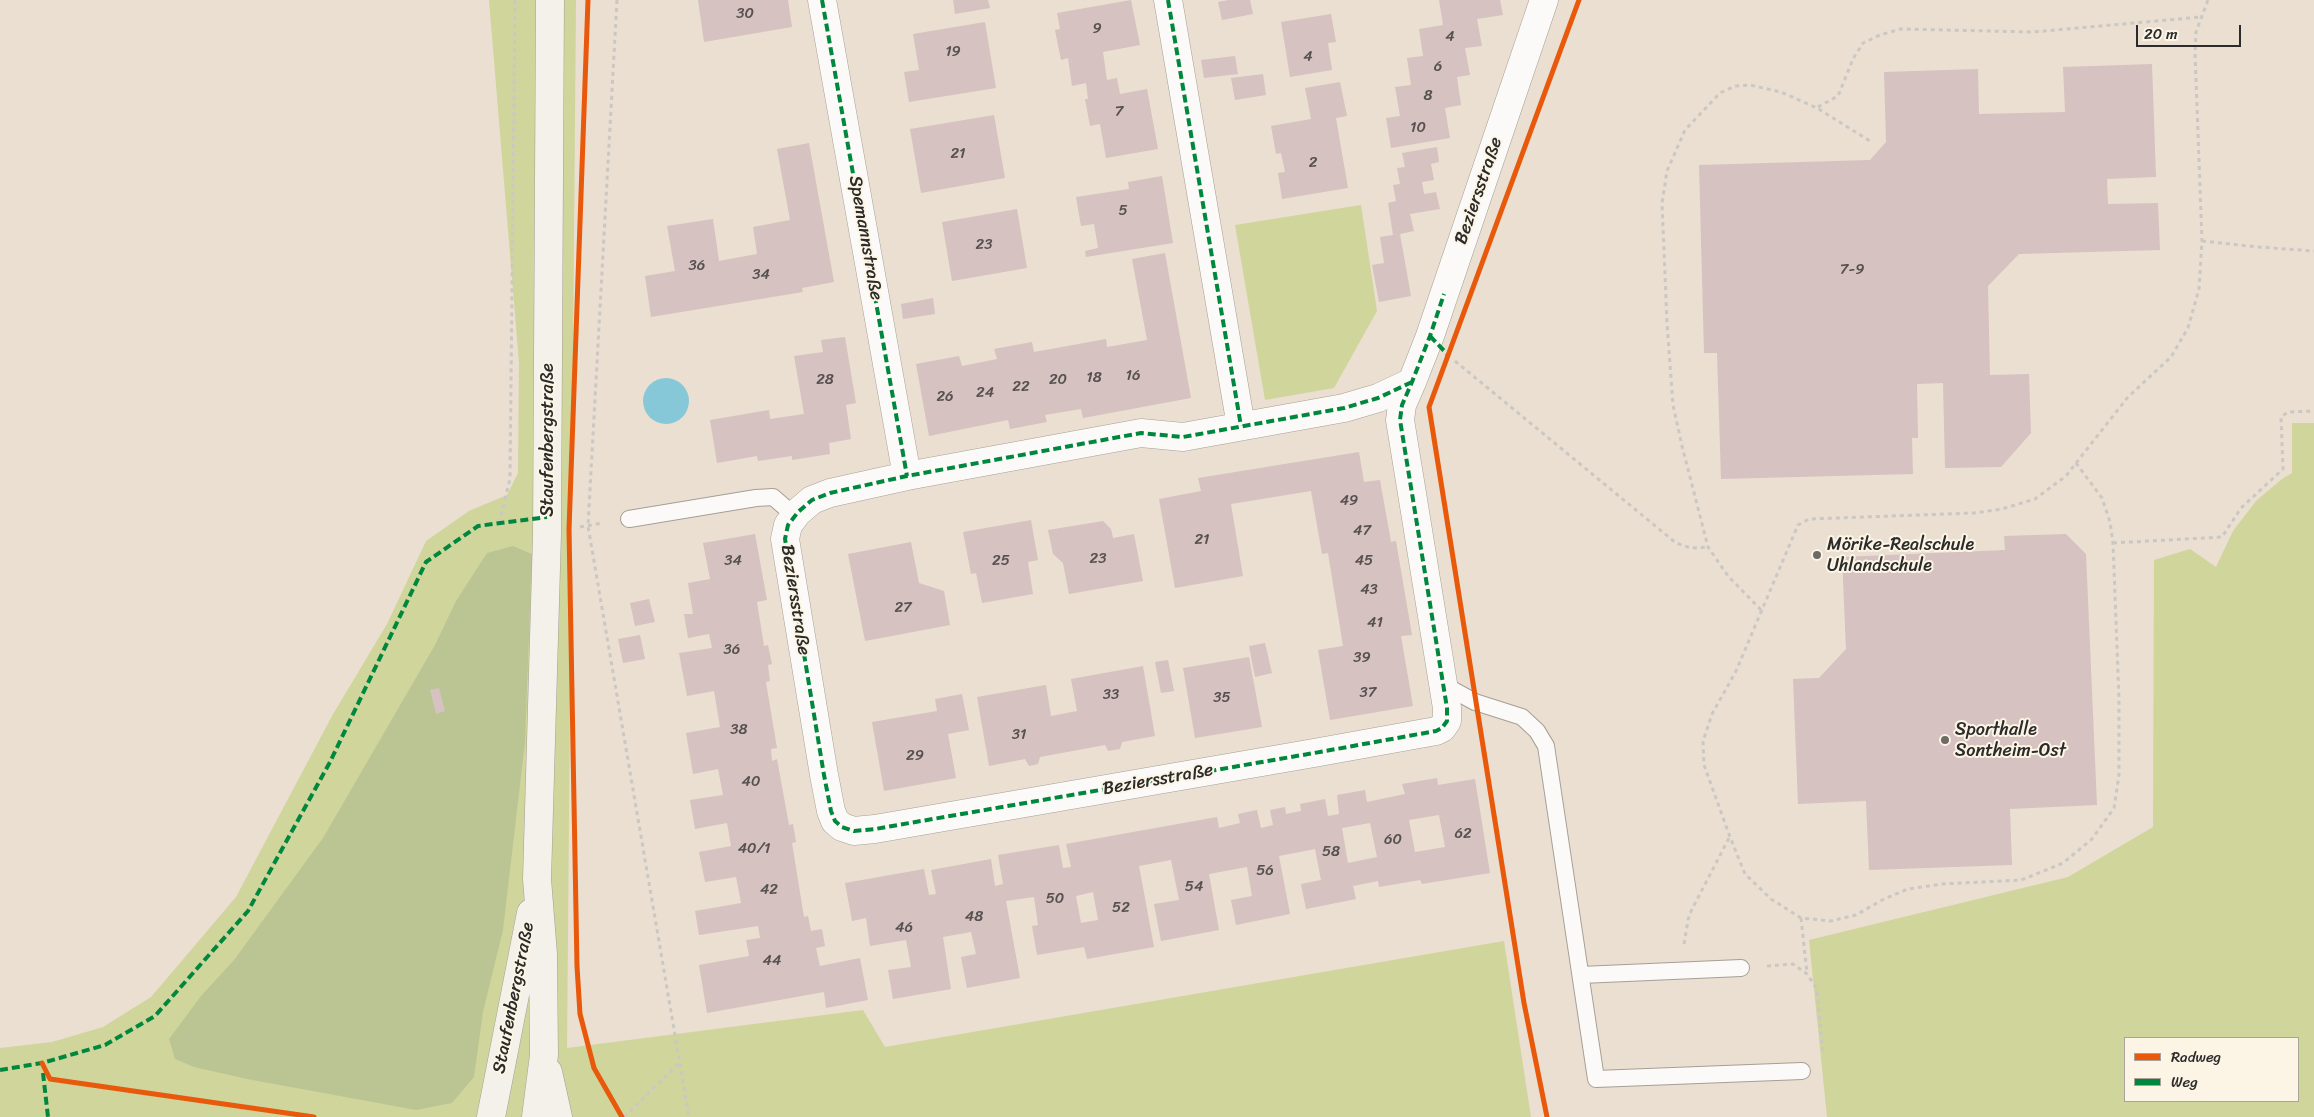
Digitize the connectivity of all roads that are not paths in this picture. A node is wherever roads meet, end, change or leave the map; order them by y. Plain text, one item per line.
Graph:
1 (550, 0) edge
2 (822, 0) edge
3 (1168, 0) edge
4 (1544, 0) edge
5 (1412, 382) junction
6 (1241, 426) junction
7 (906, 476) junction
8 (795, 516) junction
9 (629, 519) road end
10 (1442, 684) junction
11 (537, 879) junction
12 (1741, 968) road end
13 (1581, 975) junction
14 (544, 1055) junction
15 (1802, 1071) road end
16 (491, 1117) edge
17 (536, 1117) edge
18 (558, 1117) edge

1 - 11 street, Staufenbergstraße
2 - 7 street, Spemannstraße
3 - 6 street
4 - 5 street, Beziersstraße
5 - 6 street, Beziersstraße
5 - 10 street, Beziersstraße
6 - 7 street, Beziersstraße
7 - 8 street, Beziersstraße
8 - 9 lane
8 - 10 street, Beziersstraße
10 - 13 lane
11 - 14 street, Staufenbergstraße
11 - 16 street, Staufenbergstraße
12 - 13 lane
13 - 15 lane
14 - 17 street, Staufenbergstraße
14 - 18 street, Staufenbergstraße

